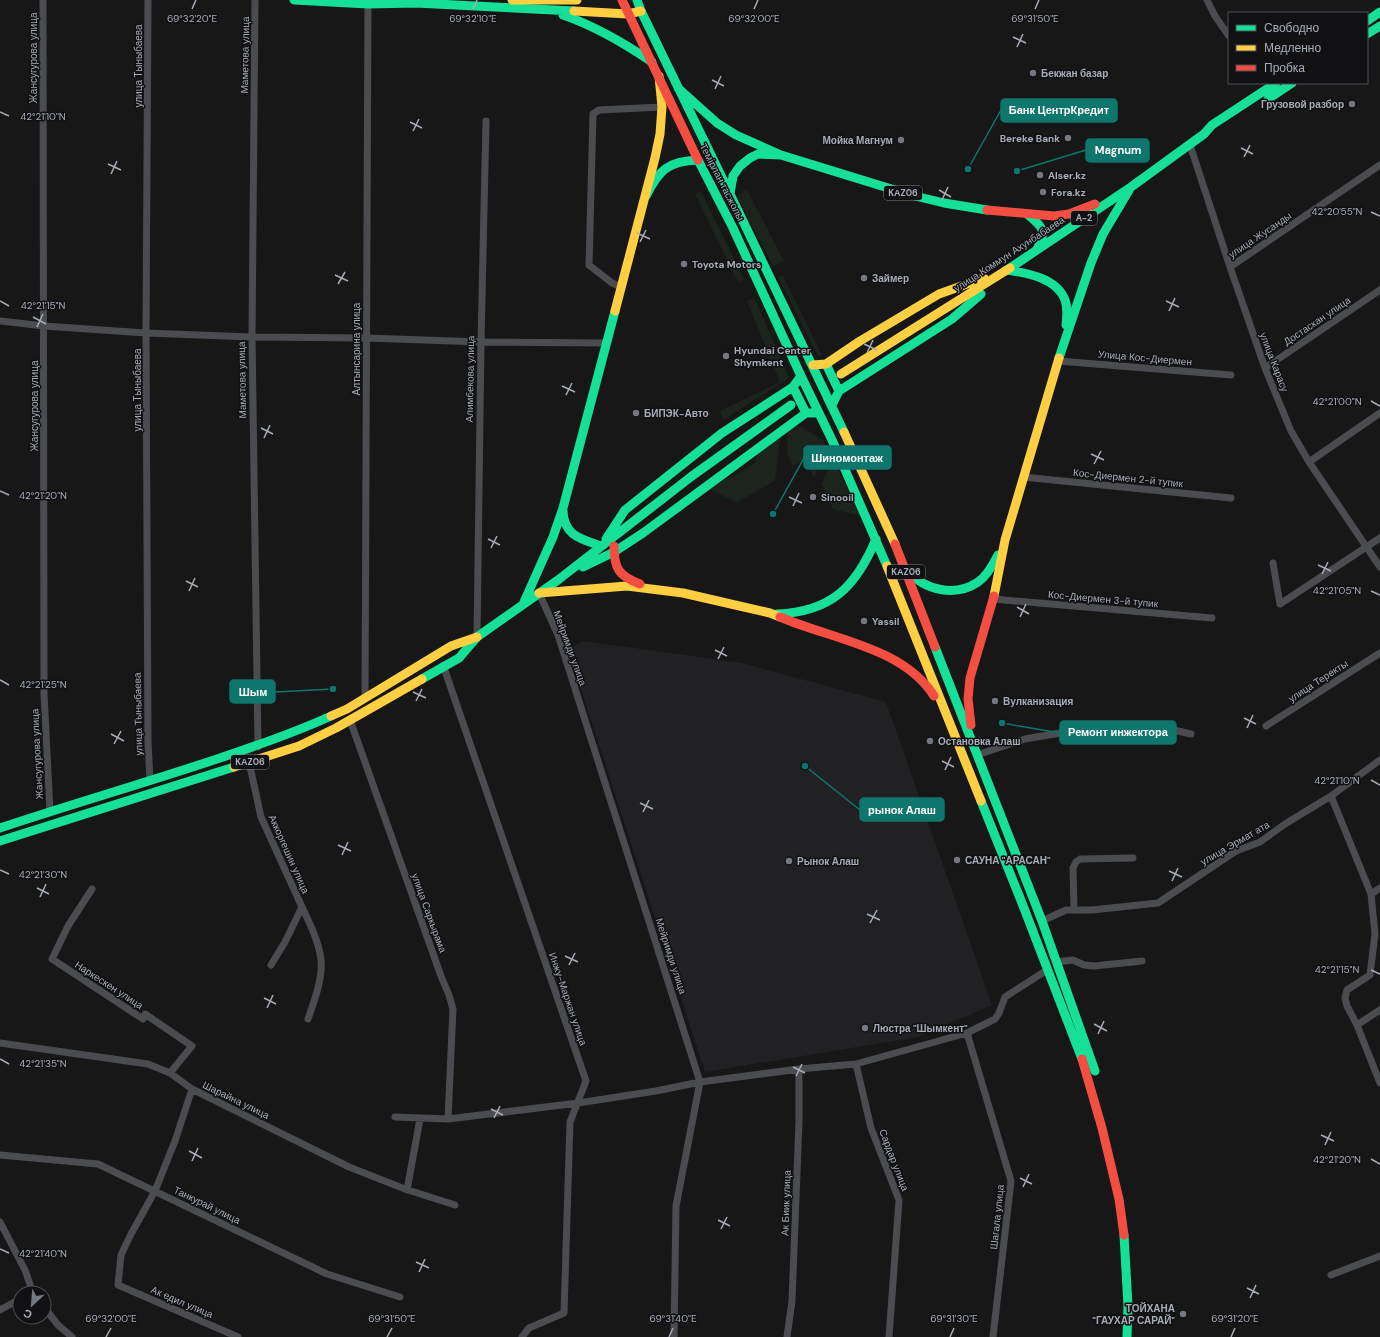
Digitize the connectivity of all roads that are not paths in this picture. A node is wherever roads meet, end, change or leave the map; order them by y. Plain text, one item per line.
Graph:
1 (43, 0) edge
2 (148, 0) edge
3 (255, 0) edge
4 (294, 0) edge
5 (512, 0) edge
6 (577, 0) edge
7 (622, 0) edge
8 (637, 0) edge
9 (1207, 0) edge
10 (368, 2) edge
11 (547, 11) junction
12 (641, 11) junction
13 (1380, 12) edge
14 (628, 14) junction
15 (1368, 20) edge
16 (1380, 26) edge
17 (1368, 33) edge
18 (1228, 34) edge
19 (653, 63) junction
20 (659, 76) junction
21 (1290, 84) edge
22 (1264, 86) edge
23 (678, 88) junction
24 (662, 107) junction
25 (1232, 117) junction
26 (486, 121) dead end
27 (1190, 145) junction
28 (781, 155) junction
29 (698, 160) junction
30 (1380, 165) edge
31 (1131, 187) junction
32 (730, 194) junction
33 (646, 196) junction
34 (1028, 214) junction
35 (1036, 250) junction
36 (1230, 267) junction
37 (1007, 270) junction
38 (622, 286) junction
39 (1380, 290) edge
40 (0, 321) edge
41 (44, 326) junction
42 (146, 333) junction
43 (252, 337) junction
44 (366, 338) junction
45 (481, 342) junction
46 (606, 343) junction
47 (1062, 348) junction
48 (1058, 361) junction
49 (826, 364) junction
50 (813, 365) junction
51 (1265, 368) junction
52 (841, 374) dead end
53 (801, 376) junction
54 (1231, 376) dead end
55 (792, 387) junction
56 (839, 391) junction
57 (791, 405) dead end
58 (832, 405) junction
59 (818, 412) junction
60 (806, 413) junction
61 (1380, 414) edge
62 (1309, 462) junction
63 (1024, 477) junction
64 (1231, 498) dead end
65 (563, 508) junction
66 (614, 537) junction
67 (1380, 538) edge
68 (876, 539) junction
69 (1005, 540) junction
70 (601, 546) junction
71 (1366, 547) junction
72 (614, 552) junction
73 (1273, 563) dead end
74 (904, 566) junction
75 (1380, 567) edge
76 (558, 580) junction
77 (649, 588) junction
78 (539, 593) junction
79 (993, 599) junction
80 (524, 602) junction
81 (770, 613) junction
82 (1212, 618) dead end
83 (477, 637) junction
84 (1380, 652) edge
85 (437, 654) junction
86 (444, 667) junction
87 (365, 698) junction
88 (350, 720) junction
89 (1266, 726) dead end
90 (1191, 734) dead end
91 (956, 737) junction
92 (972, 743) junction
93 (258, 745) junction
94 (977, 755) junction
95 (262, 758) junction
96 (1380, 760) edge
97 (249, 762) junction
98 (150, 780) junction
99 (1331, 796) junction
100 (50, 811) junction
101 (0, 828) edge
102 (0, 841) edge
103 (1133, 858) dead end
104 (1380, 888) edge
105 (92, 889) dead end
106 (1371, 894) junction
107 (302, 907) junction
108 (1074, 910) junction
109 (1042, 921) junction
110 (1142, 961) dead end
111 (1056, 962) junction
112 (271, 965) dead end
113 (1047, 970) junction
114 (1380, 1010) edge
115 (308, 1018) dead end
116 (1358, 1025) junction
117 (967, 1032) junction
118 (0, 1043) edge
119 (856, 1064) junction
120 (799, 1069) junction
121 (170, 1073) junction
122 (700, 1082) junction
123 (1380, 1084) edge
124 (192, 1089) junction
125 (578, 1102) junction
126 (395, 1117) dead end
127 (420, 1119) junction
128 (448, 1119) junction
129 (0, 1155) edge
130 (407, 1190) junction
131 (155, 1191) junction
132 (455, 1204) dead end
133 (0, 1222) edge
134 (1380, 1256) edge
135 (1331, 1275) dead end
136 (30, 1285) edge
137 (400, 1297) dead end
138 (12, 1303) edge
139 (0, 1310) edge
140 (52, 1317) edge
141 (72, 1337) edge
142 (238, 1337) edge
143 (522, 1337) edge
144 (674, 1337) edge
145 (787, 1337) edge
146 (889, 1337) edge
147 (993, 1337) edge
148 (1127, 1337) edge
149 (1136, 1337) edge

1 - 41 street, Жансугурова улица
2 - 42 street, улица Тыныбаева
3 - 43 street, Маметова улица
4 - 10 main road
5 - 6 main road
7 - 14 main road, Темірлан тасжолы
8 - 12 main road, Темірлан тасжолы
9 - 18 street
10 - 11 main road
10 - 44 street, Алтынсарина улица
11 - 14 main road
11 - 19 main road
12 - 14 main road
12 - 23 main road, Темірлан тасжолы
13 - 15 main road
14 - 19 main road, Темірлан тасжолы
16 - 17 main road
19 - 20 main road, Темірлан тасжолы
20 - 24 main road
20 - 29 main road, Темірлан тасжолы
21 - 25 main road, A-2
22 - 25 main road, A-2
23 - 28 main road
23 - 32 main road, Темірлан тасжолы
24 - 33 main road
24 - 38 street
25 - 27 main road, улица Коммун Ахунбабаева / A-2
26 - 45 street, Алимбекова улица
27 - 31 main road, улица Коммун Ахунбабаева / A-2
27 - 36 street, улица Карасу
28 - 32 main road, KАZ06
28 - 34 main road, KАZ06
29 - 33 main road
29 - 53 main road, Темірлан тасжолы / KАZ06
30 - 36 street, улица Жусанды
31 - 34 main road
31 - 35 main road, улица Коммун Ахунбабаева / A-2
31 - 47 main road
32 - 50 main road, Темірлан тасжолы / KАZ06
33 - 38 main road
34 - 35 main road
35 - 37 main road, улица Коммун Ахунбабаева
36 - 51 street, улица Карасу
37 - 47 main road
37 - 49 main road
37 - 52 main road, улица Коммун Ахунбабаева
37 - 56 main road
38 - 46 main road
39 - 51 street, Достаскан улица
40 - 41 street
41 - 42 street
41 - 100 street, Жансугурова улица
42 - 43 street
42 - 98 street, улица Тыныбаева
43 - 44 street
43 - 93 street, Маметова улица
44 - 45 street
44 - 87 street, Алтынсарина улица
45 - 46 street
45 - 83 street, Алимбекова улица
46 - 65 main road
47 - 48 main road
48 - 54 street, Улица Кос-Диермен
48 - 63 main road
49 - 50 main road
49 - 56 main road
50 - 58 main road, KАZ06
51 - 62 street, улица Карасу
53 - 55 main road
53 - 59 main road, KАZ06
55 - 60 main road
55 - 70 main road
56 - 58 main road
57 - 66 main road, KАZ06
58 - 74 main road, KАZ06
59 - 60 main road
59 - 68 main road, KАZ06
60 - 72 main road
61 - 62 street
62 - 71 street, улица Карасу
63 - 64 street, Кос-Диермен 2-й тупик
63 - 69 main road
65 - 70 main road
65 - 80 main road
66 - 70 main road, KАZ06
66 - 72 main road
67 - 71 street
68 - 81 main road
68 - 91 main road, KАZ06
69 - 74 main road
69 - 79 main road
70 - 76 main road, KАZ06
71 - 73 street
71 - 75 street, улица Карасу
72 - 76 main road
72 - 77 main road
74 - 92 main road, KАZ06
76 - 78 main road, KАZ06
77 - 78 main road, KАZ06
77 - 81 main road, KАZ06
78 - 80 main road, KАZ06
78 - 122 street, Мейримди улица
79 - 82 street, Кос-Диермен 3-й тупик
79 - 92 main road
80 - 83 main road, KАZ06
81 - 91 main road, KАZ06
83 - 85 main road, KАZ06
83 - 86 main road, KАZ06
84 - 89 street, улица Теректы
85 - 86 street, Инжу-Маржан улица
85 - 87 main road, KАZ06
86 - 88 main road, KАZ06
86 - 125 street, Инжу-Маржан улица
87 - 93 main road, KАZ06
88 - 95 main road, KАZ06
88 - 128 street, улица Саркырама
90 - 94 street
91 - 113 main road, KАZ06
92 - 94 main road, KАZ06
93 - 95 street, Маметова улица
93 - 98 main road, KАZ06
94 - 109 main road, KАZ06
95 - 97 main road, KАZ06
96 - 99 street, улица Эрмат ата
97 - 102 main road, KАZ06
97 - 107 street, Аккоргешин улица
98 - 100 main road, KАZ06
99 - 106 street
99 - 108 street, улица Эрмат ата
100 - 101 main road, KАZ06
103 - 108 street
104 - 106 street
105 - 121 street, Наркескен улица
106 - 116 street
107 - 112 street
107 - 115 street, Аккоргешин улица
108 - 109 street, улица Эрмат ата
109 - 111 main road, KАZ06
110 - 111 street
111 - 149 main road, KАZ06
113 - 117 street
113 - 148 main road, KАZ06
114 - 116 street
116 - 123 street
117 - 119 street
117 - 147 street, Шагала улица
118 - 121 street, Шарайна улица
119 - 120 street
119 - 146 street, Сардар улица
120 - 122 street
120 - 145 street, Ак Биик улица
121 - 124 street, Шарайна улица
122 - 125 street
122 - 144 street, Мейримди улица
124 - 130 street, Шарайна улица
124 - 131 street
125 - 128 street
125 - 143 street, Инжу-Маржан улица
126 - 127 street
127 - 128 street
127 - 130 street
129 - 131 street, Танкурай улица
130 - 132 street, Шарайна улица
131 - 137 street, Танкурай улица
131 - 142 street, Ак едил улица
133 - 136 street
134 - 135 street
138 - 139 street
140 - 141 street

